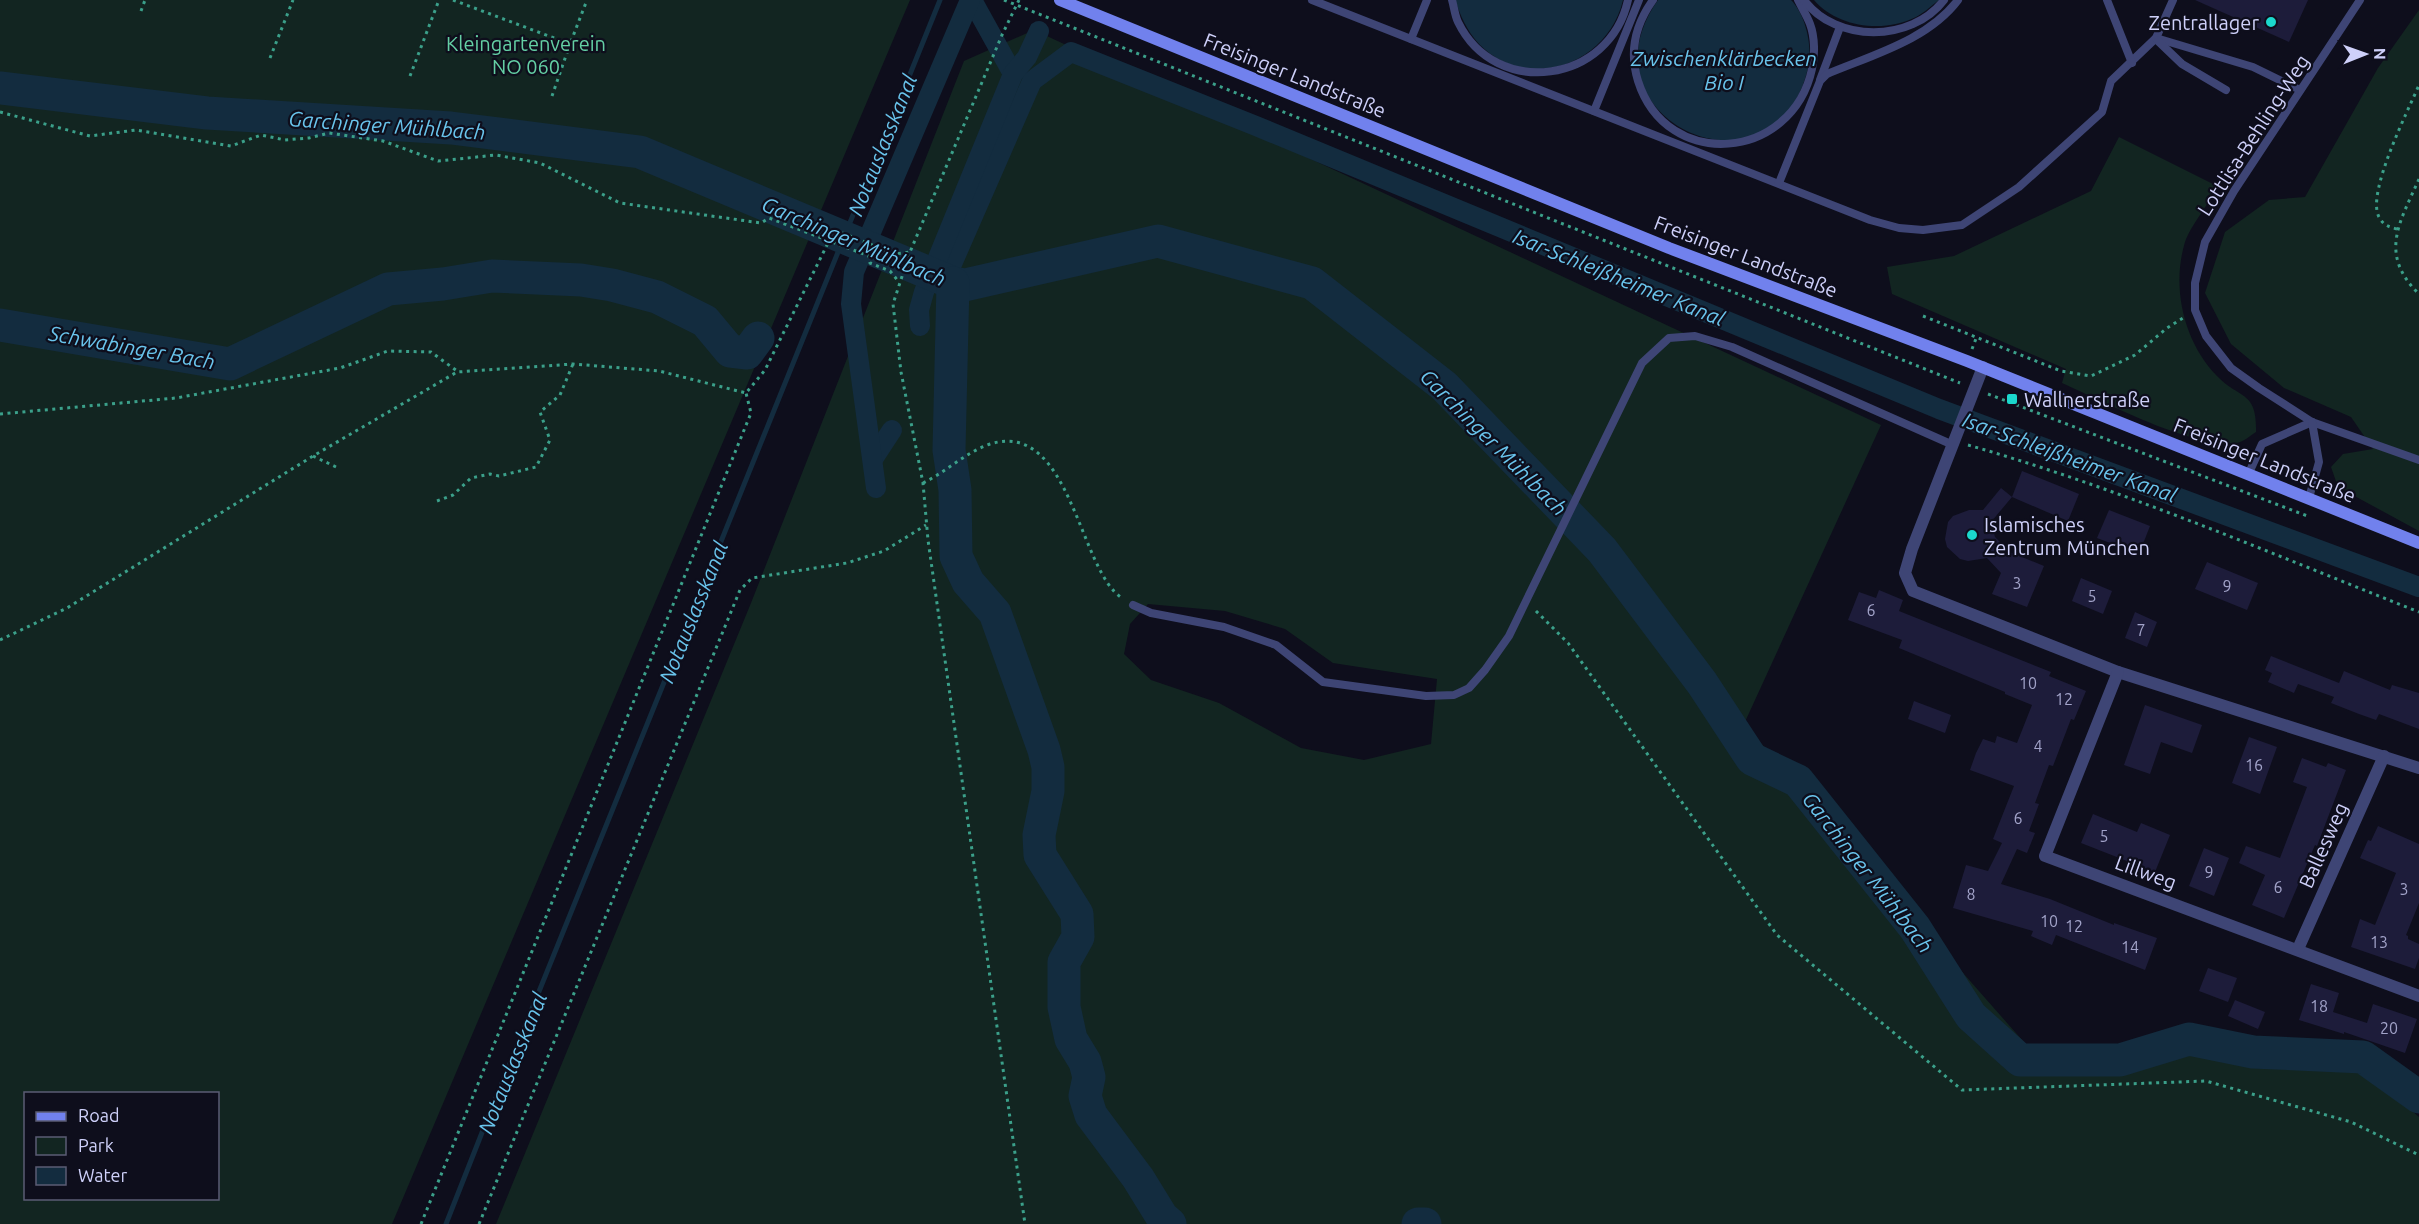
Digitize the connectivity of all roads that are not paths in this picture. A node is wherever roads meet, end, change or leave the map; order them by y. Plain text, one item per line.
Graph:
1 (1060, 0) edge
2 (1427, 0) edge
3 (1452, 0) edge
4 (1628, 0) edge
5 (1639, 0) edge
6 (1653, 0) edge
7 (1798, 0) edge
8 (1804, 0) edge
9 (1944, 0) edge
10 (1958, 0) edge
11 (2107, 0) edge
12 (2173, 0) edge
13 (2360, 0) edge
14 (1315, 1) edge
15 (1628, 18) junction
16 (1640, 23) junction
17 (1840, 27) junction
18 (2156, 38) junction
19 (1411, 39) junction
20 (2132, 63) junction
21 (1505, 66) junction
22 (1503, 76) junction
23 (1820, 81) junction
24 (1812, 89) junction
25 (2226, 90) dead end
26 (2301, 90) junction
27 (1594, 111) junction
28 (1694, 139) junction
29 (1690, 149) junction
30 (1779, 183) junction
31 (1983, 368) junction
32 (2312, 422) junction
33 (1956, 438) junction
34 (2419, 460) edge
35 (2248, 475) junction
36 (2308, 498) junction
37 (2419, 543) edge
38 (1133, 605) road end
39 (2118, 672) junction
40 (2384, 756) junction
41 (2419, 768) edge
42 (2298, 949) junction
43 (2419, 996) edge

1 - 31 main road, Freisinger Landstraße
2 - 19 lane
3 - 21 lane
4 - 15 lane
5 - 15 lane
6 - 16 lane
7 - 24 lane
8 - 17 lane
9 - 17 lane
10 - 23 lane
11 - 20 lane
12 - 18 lane
13 - 26 lane, Lottlisa-Behling-Weg
14 - 19 lane
15 - 16 lane
15 - 21 lane
15 - 27 lane
16 - 28 lane
17 - 23 lane
18 - 20 lane
18 - 25 lane
18 - 26 lane
19 - 22 lane
20 - 30 lane
21 - 22 lane
22 - 27 lane
23 - 24 lane
24 - 28 lane
24 - 30 lane
26 - 32 lane, Lottlisa-Behling-Weg
27 - 29 lane
28 - 29 lane
29 - 30 lane
31 - 33 street
31 - 35 main road, Freisinger Landstraße
32 - 34 lane, Lottlisa-Behling-Weg
32 - 35 lane
32 - 36 lane
33 - 38 lane
33 - 39 street
35 - 36 main road, Freisinger Landstraße
36 - 37 main road, Freisinger Landstraße
39 - 40 street
39 - 42 street, Lillweg
40 - 41 street
40 - 42 street, Ballesweg
42 - 43 street, Lillweg

